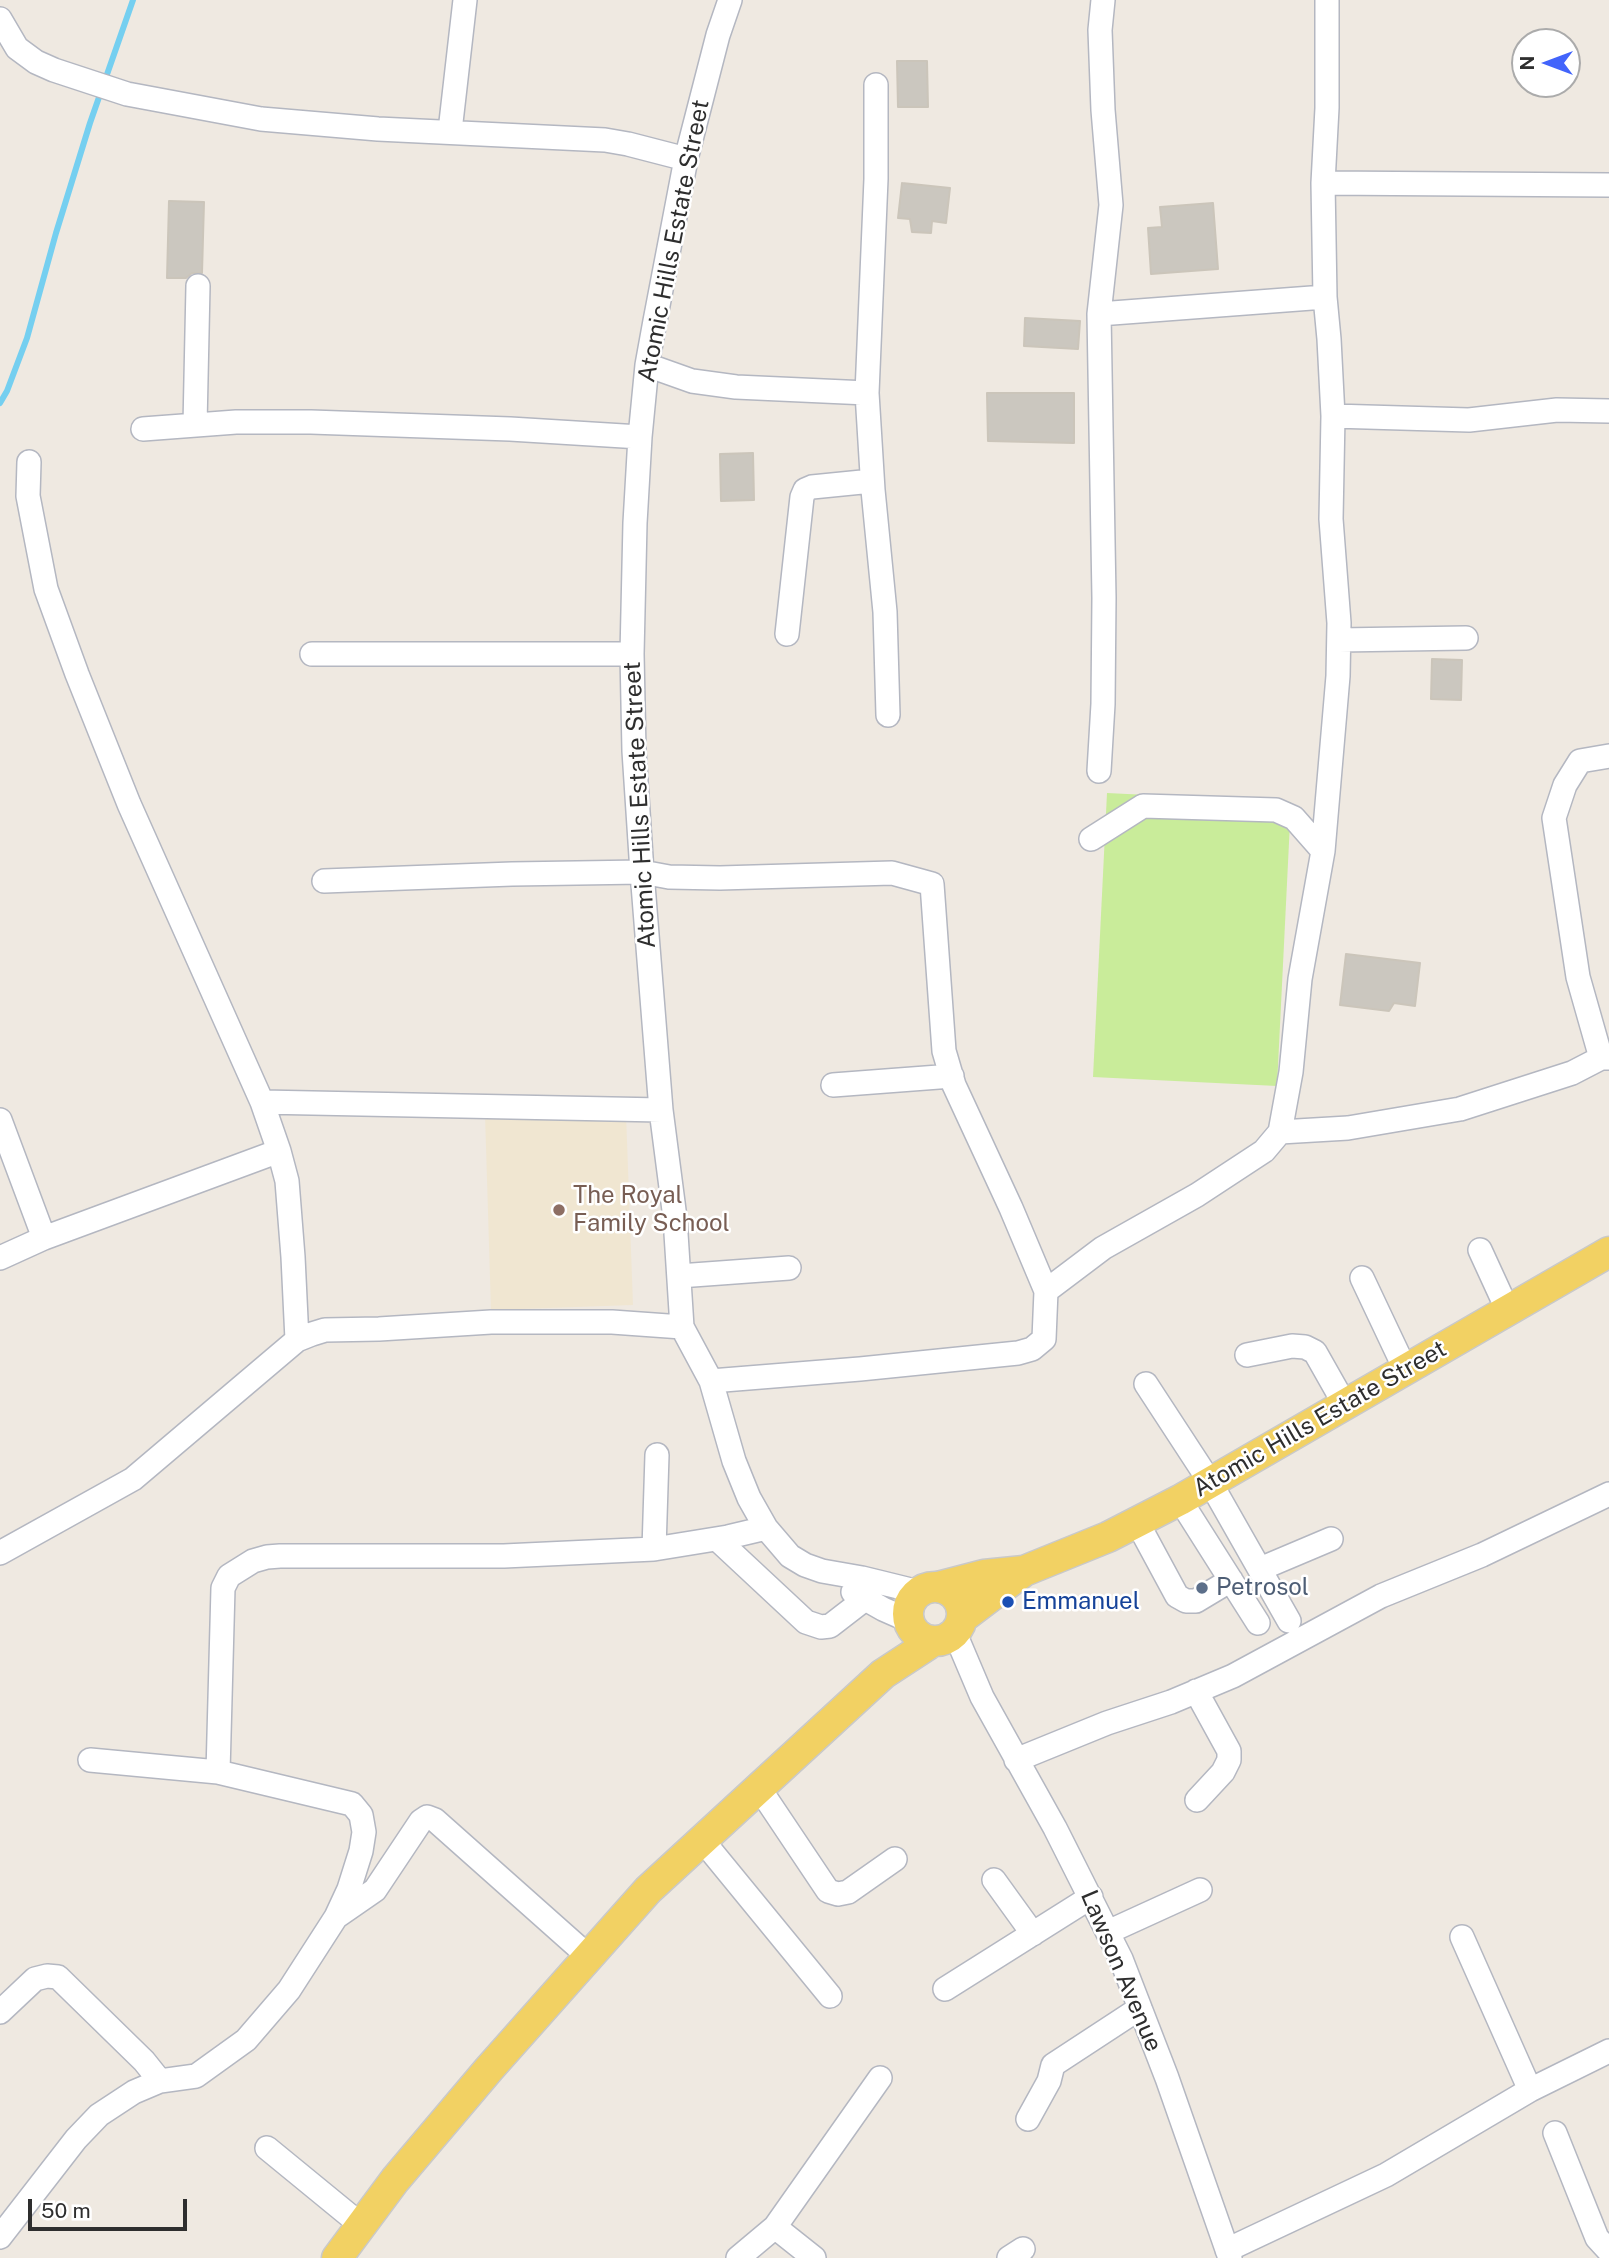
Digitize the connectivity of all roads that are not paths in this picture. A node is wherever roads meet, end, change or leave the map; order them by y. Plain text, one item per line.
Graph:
1 (465, 0) edge
2 (730, 0) edge
3 (1103, 0) edge
4 (1327, 0) edge
5 (0, 19) edge
6 (8, 50) edge
7 (876, 85) dead end
8 (450, 131) junction
9 (686, 159) junction
10 (1323, 183) junction
11 (1609, 185) edge
12 (198, 286) dead end
13 (1325, 297) junction
14 (1099, 314) junction
15 (647, 365) junction
16 (867, 393) junction
17 (1609, 411) edge
18 (1333, 416) junction
19 (195, 425) junction
20 (143, 429) dead end
21 (640, 437) junction
22 (29, 462) dead end
23 (872, 481) junction
24 (788, 634) dead end
25 (1466, 638) dead end
26 (1339, 640) junction
27 (312, 654) dead end
28 (632, 654) junction
29 (888, 715) dead end
30 (1609, 756) edge
31 (1099, 771) dead end
32 (1091, 839) dead end
33 (1324, 851) junction
34 (642, 872) junction
35 (324, 881) dead end
36 (1605, 1058) edge
37 (952, 1076) junction
38 (833, 1085) dead end
39 (262, 1102) junction
40 (661, 1110) junction
41 (0, 1120) edge
42 (1280, 1132) junction
43 (279, 1151) junction
44 (44, 1238) junction
45 (1480, 1250) dead end
46 (1609, 1252) edge
47 (0, 1258) edge
48 (789, 1268) dead end
49 (679, 1276) junction
50 (1362, 1278) dead end
51 (1046, 1291) junction
52 (1508, 1311) junction
53 (682, 1327) junction
54 (297, 1340) junction
55 (1247, 1355) dead end
56 (1405, 1369) junction
57 (711, 1381) junction
58 (1146, 1384) dead end
59 (1345, 1405) junction
60 (657, 1455) dead end
61 (1210, 1482) junction
62 (1609, 1494) edge
63 (1180, 1500) junction
64 (1137, 1522) junction
65 (766, 1528) junction
66 (717, 1539) junction
67 (1331, 1539) dead end
68 (654, 1549) junction
69 (0, 1553) edge
70 (790, 1556) junction
71 (1260, 1569) junction
72 (822, 1571) junction
73 (1024, 1571) junction
74 (1231, 1580) junction
75 (770, 1588) junction
76 (928, 1590) junction
77 (865, 1599) junction
78 (1289, 1621) dead end
79 (1258, 1623) dead end
80 (935, 1631) junction
81 (1196, 1691) junction
82 (90, 1759) dead end
83 (1016, 1760) junction
84 (218, 1772) junction
85 (759, 1788) junction
86 (1197, 1800) dead end
87 (702, 1841) junction
88 (895, 1859) dead end
89 (994, 1880) dead end
90 (1200, 1890) dead end
91 (1091, 1897) junction
92 (336, 1917) junction
93 (1108, 1932) junction
94 (1033, 1934) junction
95 (1462, 1937) dead end
96 (588, 1956) junction
97 (945, 1989) dead end
98 (830, 1996) dead end
99 (1140, 2008) junction
100 (0, 2012) edge
101 (1609, 2051) edge
102 (880, 2078) dead end
103 (160, 2081) junction
104 (1530, 2090) junction
105 (1028, 2119) dead end
106 (1555, 2133) dead end
107 (267, 2148) dead end
108 (361, 2225) junction
109 (775, 2227) junction
110 (0, 2237) edge
111 (1609, 2251) edge
112 (1228, 2254) edge
113 (337, 2258) edge
114 (738, 2258) edge
115 (814, 2258) edge

1 - 8 street
2 - 9 street, Atomic Hills Estate Street
3 - 14 street
4 - 10 street
5 - 6 street
6 - 8 street
7 - 16 street
8 - 9 street
9 - 15 street, Atomic Hills Estate Street
10 - 11 street
10 - 13 street
12 - 19 street
13 - 14 street
13 - 18 street
14 - 31 street
15 - 16 street
15 - 21 street, Atomic Hills Estate Street
16 - 23 street
17 - 18 street
18 - 26 street
19 - 20 street
19 - 21 street
21 - 28 street, Atomic Hills Estate Street
22 - 39 street
23 - 24 street
23 - 29 street
25 - 26 street
26 - 33 street
27 - 28 street
28 - 34 street, Atomic Hills Estate Street
30 - 36 street
32 - 33 street
33 - 42 street
34 - 35 street
34 - 37 street
34 - 40 street, Atomic Hills Estate Street
36 - 42 street
37 - 38 street
37 - 51 street
39 - 40 street
39 - 43 street
40 - 49 street, Atomic Hills Estate Street
41 - 44 street
42 - 51 street
43 - 44 street
43 - 54 street
44 - 47 street
45 - 52 street
46 - 52 main road, Atomic Hills Estate Street
48 - 49 street
49 - 53 street, Atomic Hills Estate Street
50 - 56 street
51 - 57 street
52 - 56 main road, Atomic Hills Estate Street
53 - 54 street
53 - 57 street, Atomic Hills Estate Street
54 - 69 street
55 - 59 street
56 - 59 main road, Atomic Hills Estate Street
57 - 65 street, Atomic Hills Estate Street
58 - 61 street
59 - 61 main road, Atomic Hills Estate Street
60 - 68 street
61 - 63 main road, Atomic Hills Estate Street
61 - 71 street
62 - 81 street
63 - 64 main road, Atomic Hills Estate Street
63 - 74 street
64 - 73 main road, Atomic Hills Estate Street
64 - 74 street
65 - 66 street
65 - 70 street, Atomic Hills Estate Street
66 - 68 street
66 - 75 street
67 - 71 street
68 - 84 street
70 - 72 street, Atomic Hills Estate Street
70 - 75 street
71 - 78 street
72 - 76 street, Atomic Hills Estate Street
72 - 77 street, Atomic Hills Estate Street
73 - 76 main road, Atomic Hills Estate Street
73 - 80 main road, Atomic Hills Estate Street
74 - 79 street
75 - 77 street
76 - 80 main road
76 - 80 main road
77 - 80 street, Atomic Hills Estate Street
80 - 83 street, Lawson Avenue
80 - 85 main road
81 - 83 street
81 - 86 street
82 - 84 street
83 - 91 street, Lawson Avenue
84 - 92 street
85 - 87 main road
85 - 88 street
87 - 96 main road
87 - 98 street
89 - 94 street
90 - 93 street
91 - 93 street, Lawson Avenue
91 - 94 street
92 - 96 street
92 - 103 street
93 - 99 street, Lawson Avenue
94 - 97 street
95 - 104 street
96 - 108 main road
99 - 105 street
99 - 112 street, Lawson Avenue
100 - 103 street
101 - 104 street
102 - 109 street
103 - 110 street
104 - 112 street
106 - 111 street
107 - 108 street
108 - 113 main road
109 - 114 street
109 - 115 street

